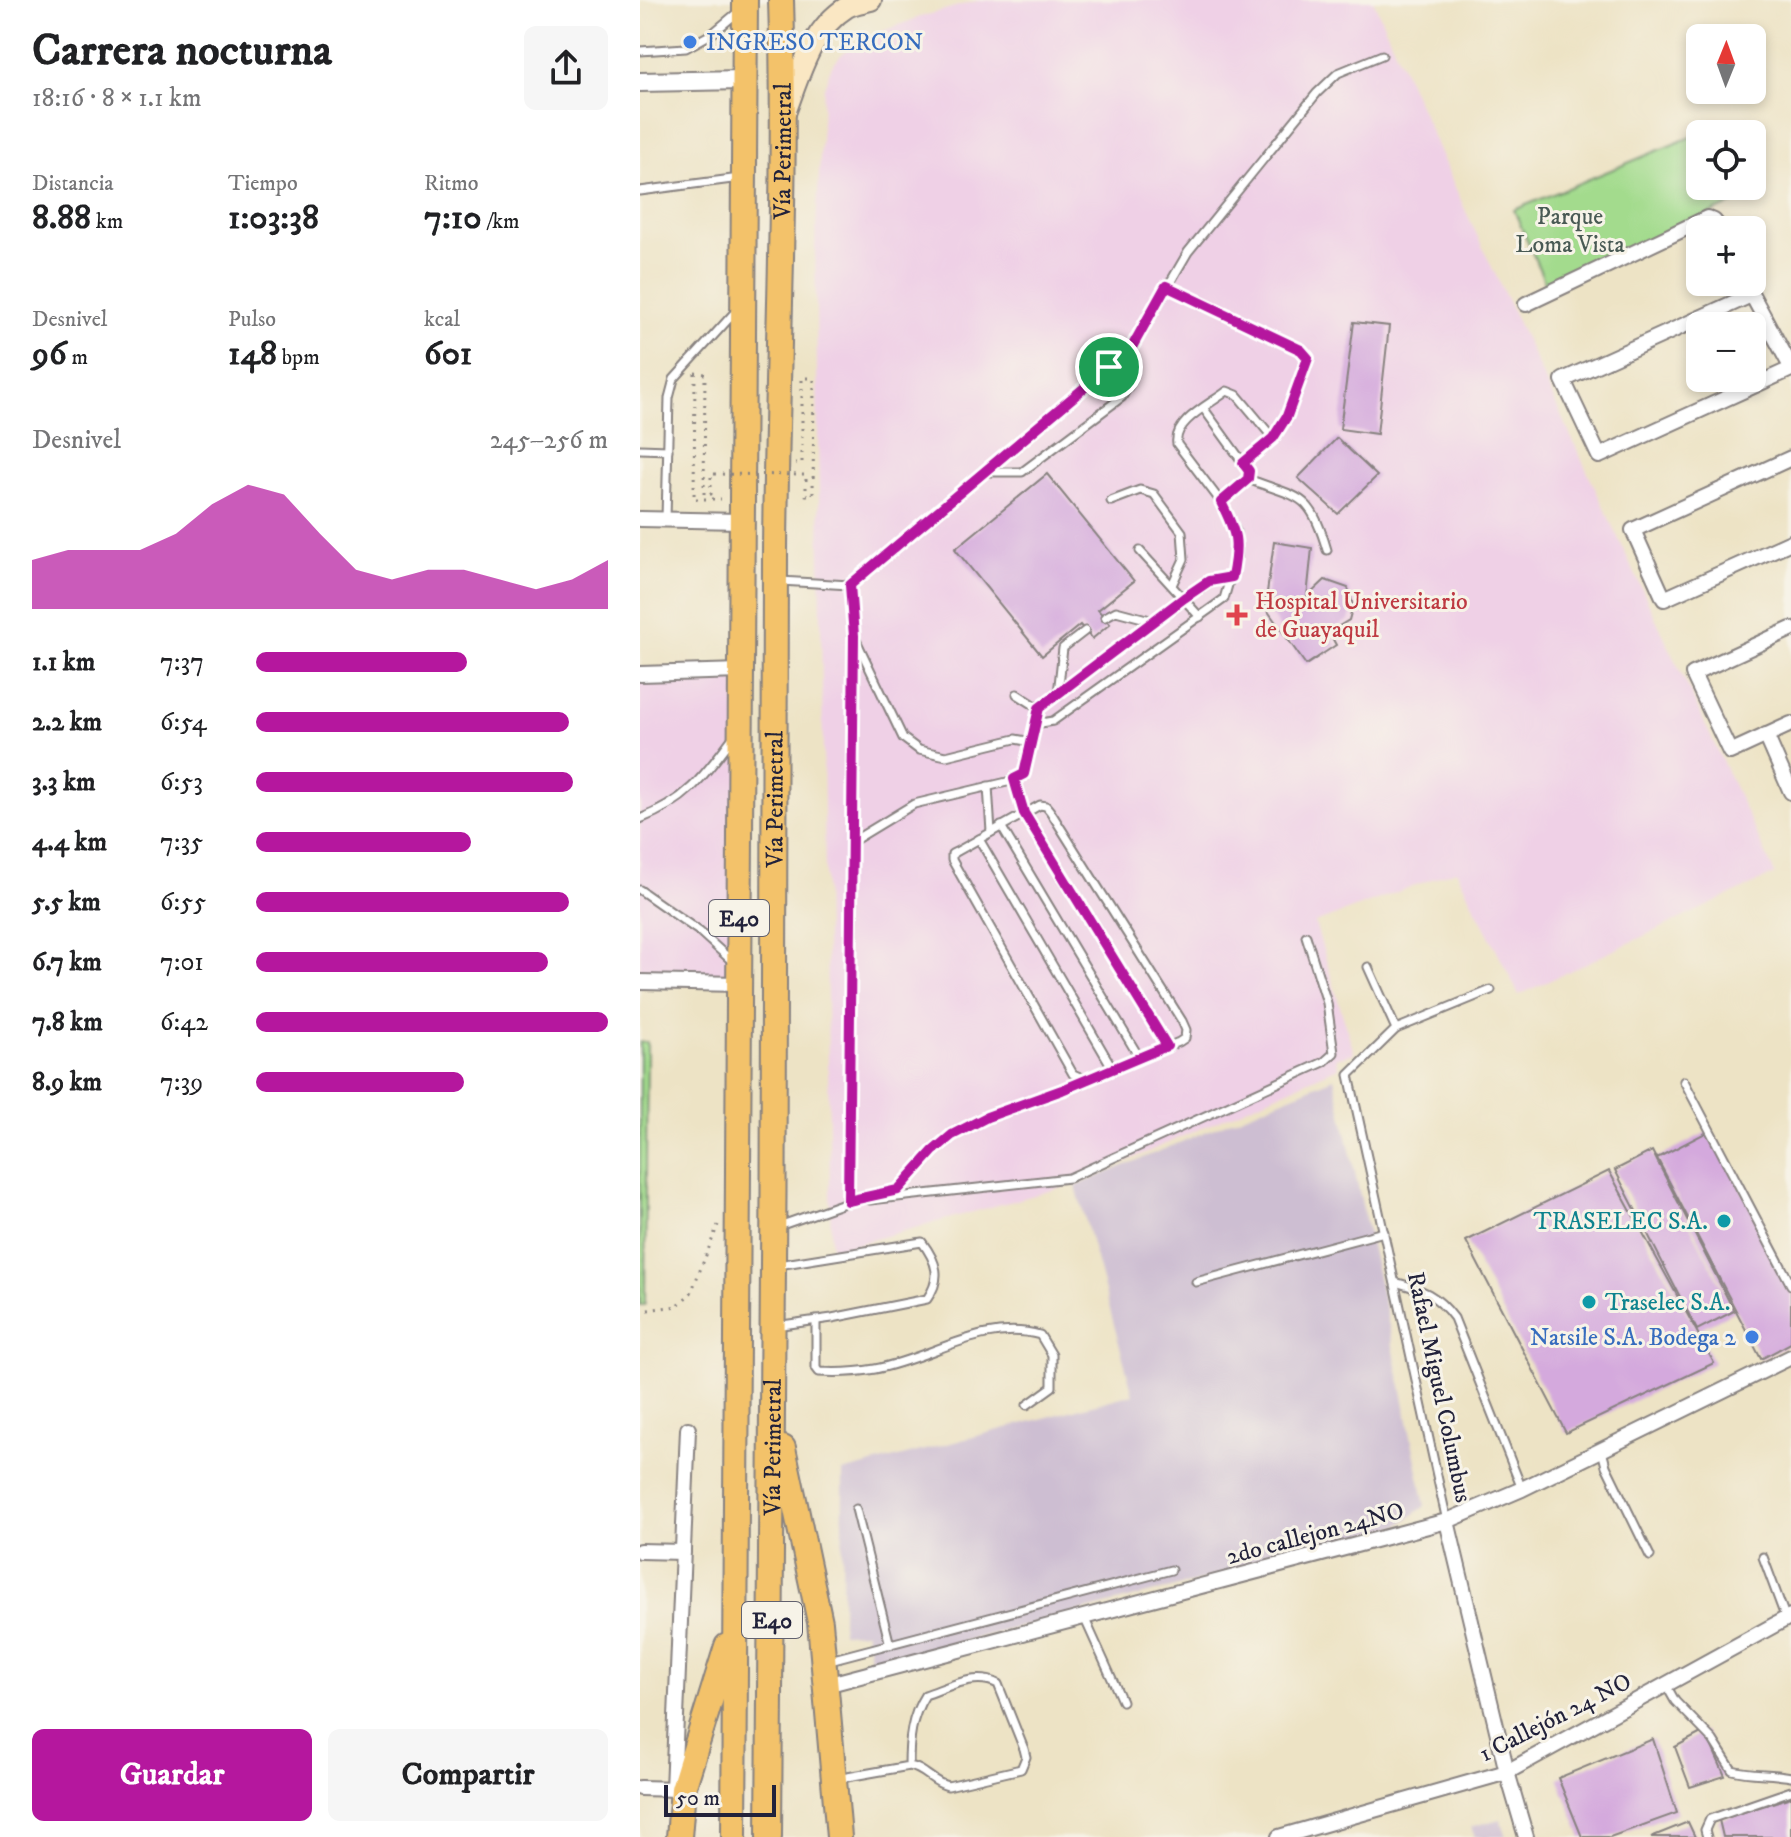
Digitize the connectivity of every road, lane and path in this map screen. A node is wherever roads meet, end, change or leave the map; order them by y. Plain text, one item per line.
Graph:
1 (781, 0) edge
2 (871, 0) edge
3 (745, 3) edge
4 (640, 51) edge
5 (1382, 55) dead end
6 (743, 80) junction
7 (640, 82) edge
8 (785, 113) junction
9 (743, 178) junction
10 (640, 191) edge
11 (1686, 228) edge
12 (1166, 286) junction
13 (1732, 296) edge
14 (1752, 296) edge
15 (1526, 304) dead end
16 (742, 305) junction
17 (1122, 365) junction
18 (1791, 368) edge
19 (1204, 409) junction
20 (1273, 438) junction
21 (640, 449) edge
22 (668, 450) junction
23 (1791, 458) edge
24 (775, 463) junction
25 (1243, 463) junction
26 (982, 472) junction
27 (1248, 479) junction
28 (1111, 501) dead end
29 (1221, 502) junction
30 (741, 510) junction
31 (640, 519) edge
32 (666, 520) junction
33 (1791, 542) edge
34 (1327, 550) dead end
35 (1140, 551) dead end
36 (1232, 577) junction
37 (775, 581) junction
38 (850, 585) junction
39 (1172, 585) junction
40 (1184, 598) junction
41 (1105, 617) dead end
42 (1200, 617) junction
43 (1154, 621) junction
44 (1791, 629) edge
45 (1085, 631) dead end
46 (854, 636) junction
47 (741, 671) junction
48 (640, 674) edge
49 (1017, 694) dead end
50 (1058, 695) junction
51 (1039, 708) junction
52 (1035, 724) junction
53 (1791, 724) edge
54 (741, 726) junction
55 (1766, 735) junction
56 (1032, 742) junction
57 (1014, 779) junction
58 (988, 786) junction
59 (1791, 792) edge
60 (1024, 813) junction
61 (640, 819) edge
62 (1001, 826) junction
63 (991, 832) junction
64 (979, 839) junction
65 (853, 841) junction
66 (640, 890) edge
67 (1306, 936) dead end
68 (1368, 967) dead end
69 (739, 976) junction
70 (640, 982) edge
71 (1491, 990) dead end
72 (1396, 1029) junction
73 (1167, 1046) junction
74 (1139, 1057) junction
75 (1113, 1069) junction
76 (1087, 1080) junction
77 (1684, 1081) dead end
78 (848, 1201) junction
79 (719, 1223) dead end
80 (773, 1228) junction
81 (1384, 1232) junction
82 (773, 1266) junction
83 (1196, 1282) dead end
84 (1395, 1282) junction
85 (1791, 1285) edge
86 (640, 1311) edge
87 (816, 1320) junction
88 (773, 1326) junction
89 (1791, 1357) edge
90 (774, 1403) junction
91 (1027, 1405) dead end
92 (688, 1429) dead end
93 (1602, 1451) junction
94 (1522, 1489) junction
95 (856, 1509) dead end
96 (1447, 1521) junction
97 (640, 1551) edge
98 (683, 1552) junction
99 (1650, 1556) dead end
100 (1763, 1557) dead end
101 (1171, 1570) dead end
102 (735, 1614) junction
103 (1084, 1617) junction
104 (1788, 1617) edge
105 (890, 1645) junction
106 (825, 1673) junction
107 (1666, 1685) junction
108 (1122, 1701) dead end
109 (909, 1766) junction
110 (1507, 1772) junction
111 (1791, 1777) edge
112 (834, 1779) junction
113 (640, 1788) edge
114 (678, 1789) junction
115 (1791, 1791) edge
116 (679, 1837) edge
117 (734, 1837) edge
118 (769, 1837) edge
119 (839, 1837) edge
120 (1279, 1837) edge
121 (1526, 1837) edge
122 (1707, 1837) edge

1 - 8 highway, Vía Perimetral / E40
2 - 8 main road
3 - 4 lane
3 - 6 highway, Vía Perimetral / E40
5 - 12 lane
6 - 7 street
6 - 9 highway, Vía Perimetral / E40
8 - 24 highway, Vía Perimetral / E40
9 - 10 lane
9 - 16 highway, Vía Perimetral / E40
11 - 15 street
12 - 17 lane
12 - 20 lane
13 - 18 street
14 - 18 street
16 - 22 lane
16 - 30 highway, Vía Perimetral / E40
17 - 26 lane
17 - 26 lane
19 - 20 lane
19 - 25 lane
19 - 29 lane
20 - 25 lane
21 - 22 lane
22 - 32 lane
23 - 33 street
24 - 30 path, bridge
24 - 37 highway, Vía Perimetral / E40
25 - 27 lane
26 - 38 lane
27 - 29 lane
27 - 34 lane
28 - 39 lane
29 - 36 lane
30 - 32 street
30 - 47 highway, Vía Perimetral / E40
31 - 32 street
35 - 39 lane
36 - 40 lane
36 - 42 lane
37 - 38 lane
37 - 80 highway, Vía Perimetral / E40
38 - 46 lane
39 - 40 lane
40 - 42 lane
40 - 43 lane
41 - 43 lane
42 - 52 lane
43 - 50 lane
44 - 55 street
45 - 50 lane
46 - 56 lane
46 - 65 lane
47 - 48 street
47 - 54 highway, Vía Perimetral / E40
49 - 51 lane
50 - 51 lane
51 - 52 lane
52 - 56 lane
53 - 55 street
54 - 61 lane
54 - 69 highway, Vía Perimetral / E40
55 - 59 street
56 - 57 lane
57 - 58 lane
57 - 60 lane
58 - 63 lane
58 - 65 lane
60 - 62 lane
60 - 73 lane
60 - 73 lane
62 - 63 lane
62 - 74 lane
63 - 64 lane
64 - 75 lane
64 - 76 lane
65 - 78 lane
66 - 69 lane
67 - 78 lane
68 - 72 lane
69 - 70 street
69 - 102 highway, Vía Perimetral / E40
71 - 72 lane
72 - 81 lane, Rafael Miguel Columbus
73 - 74 lane
74 - 75 lane
75 - 76 lane
76 - 78 lane
77 - 85 lane
78 - 80 lane
79 - 86 path
80 - 82 highway, Vía Perimetral / E40
81 - 83 lane
81 - 84 lane, Rafael Miguel Columbus
82 - 87 lane
82 - 88 highway, Vía Perimetral / E40
84 - 94 lane
84 - 96 lane, Rafael Miguel Columbus
87 - 88 lane
87 - 91 lane
88 - 90 highway, Vía Perimetral / E40
89 - 93 street, 2do callejon 24NO
90 - 106 highway
90 - 118 highway, Vía Perimetral / E40
92 - 98 street
93 - 94 street, 2do callejon 24NO
93 - 99 lane
94 - 96 street, 2do callejon 24NO
95 - 105 lane
96 - 103 street, 2do callejon 24NO
96 - 110 street, Rafael Miguel Columbus
97 - 98 street
98 - 114 street
100 - 104 lane
101 - 105 lane
102 - 114 highway
102 - 117 highway, Vía Perimetral / E40
103 - 106 street, 2do callejon 24NO
103 - 108 lane
104 - 107 street, 1 Callejón 24 NO
105 - 106 lane
106 - 112 highway
107 - 110 street, 1 Callejón 24 NO
107 - 111 lane
109 - 109 lane
109 - 112 lane
110 - 120 street, 1 Callejón 24 NO
110 - 121 street, Rafael Miguel Columbus
112 - 119 highway
113 - 114 street
114 - 116 highway
115 - 122 lane

